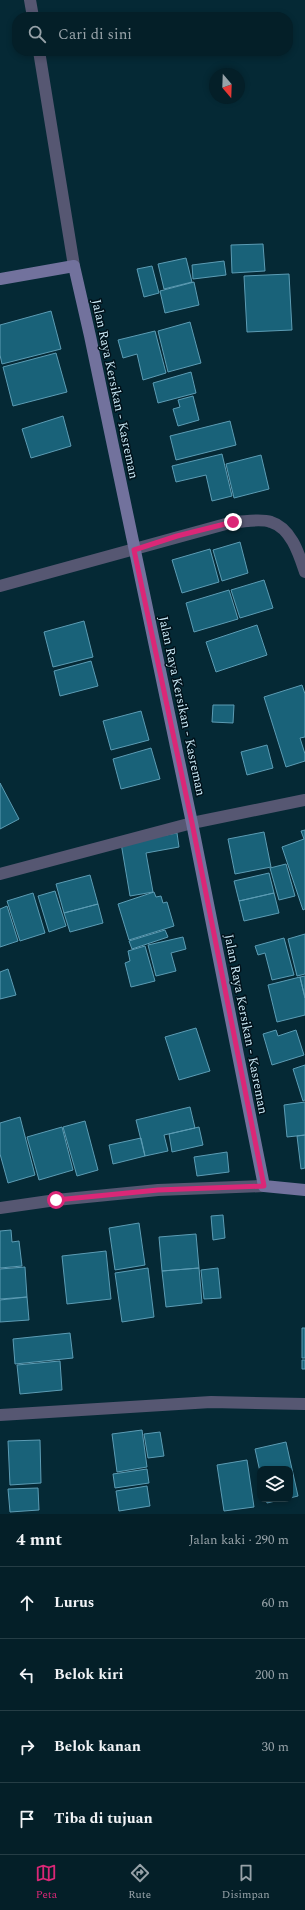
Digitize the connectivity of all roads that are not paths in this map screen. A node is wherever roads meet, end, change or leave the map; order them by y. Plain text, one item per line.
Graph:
1 (30, 0) edge
2 (33, 12) edge
3 (40, 56) edge
4 (74, 266) junction
5 (0, 279) edge
6 (134, 550) junction
7 (305, 572) edge
8 (0, 586) edge
9 (305, 800) edge
10 (192, 823) junction
11 (0, 874) edge
12 (264, 1186) junction
13 (305, 1190) edge
14 (0, 1208) edge
15 (305, 1404) edge
16 (0, 1415) edge

1 - 2 street
3 - 4 street
4 - 5 street
4 - 6 street, Jalan Raya Kersikan - Kasreman
6 - 7 street
6 - 8 street
6 - 10 street, Jalan Raya Kersikan - Kasreman
9 - 10 street
10 - 11 street
10 - 12 street, Jalan Raya Kersikan - Kasreman
12 - 13 street
12 - 14 street
15 - 16 street

